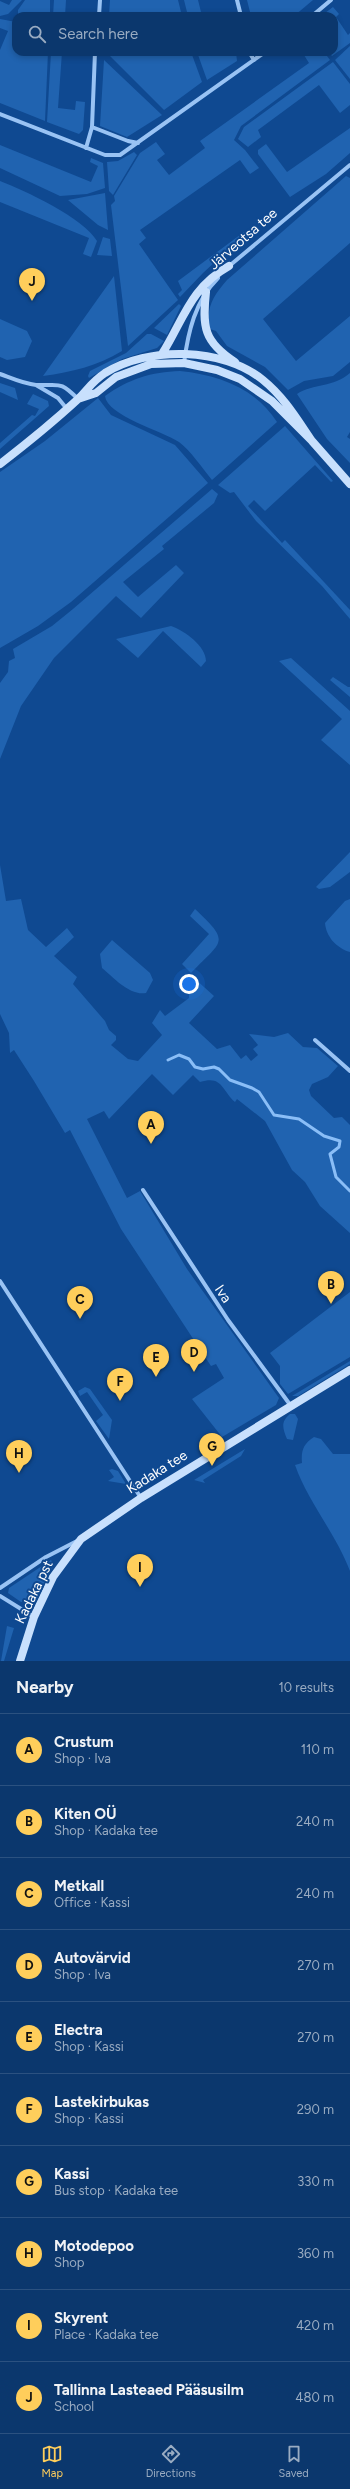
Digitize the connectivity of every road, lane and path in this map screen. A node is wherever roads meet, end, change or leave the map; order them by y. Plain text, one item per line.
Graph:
1 (100, 0) edge
2 (237, 0) edge
3 (331, 0) edge
4 (99, 12) edge
5 (240, 12) edge
6 (317, 12) edge
7 (95, 56) edge
8 (252, 56) edge
9 (260, 56) edge
10 (254, 60) junction
11 (0, 114) edge
12 (92, 127) junction
13 (138, 143) junction
14 (86, 148) junction
15 (350, 165) edge
16 (229, 266) junction
17 (206, 292) junction
18 (162, 354) junction
19 (185, 354) junction
20 (184, 363) junction
21 (244, 368) junction
22 (0, 374) edge
23 (36, 385) junction
24 (78, 399) junction
25 (67, 409) junction
26 (312, 441) junction
27 (0, 464) edge
28 (350, 484) edge
29 (315, 1040) dead end
30 (350, 1071) edge
31 (143, 1190) dead end
32 (0, 1280) edge
33 (350, 1370) edge
34 (291, 1406) junction
35 (141, 1498) junction
36 (81, 1539) junction
37 (0, 1588) edge
38 (0, 1596) edge
39 (34, 1617) junction
40 (20, 1661) edge

1 - 4 street
2 - 5 street
3 - 6 street
7 - 12 street
8 - 10 street
9 - 10 street
10 - 13 street
11 - 14 street
12 - 13 street
12 - 14 street
13 - 14 street
15 - 16 street, Järveotsa tee
16 - 17 street, Järveotsa tee
16 - 18 main road
17 - 19 street, Järveotsa tee
17 - 21 main road
18 - 19 main road
18 - 24 main road
19 - 20 street, Järveotsa tee
19 - 21 main road
20 - 24 main road
20 - 26 main road
21 - 26 main road
22 - 23 street
23 - 24 street
23 - 25 street
24 - 25 main road
25 - 27 main road
26 - 28 main road
29 - 30 street
31 - 34 street, Iva
32 - 35 street
33 - 34 main road, Kadaka tee
34 - 35 main road, Kadaka tee
35 - 36 main road, Kadaka tee
36 - 37 street, Kadaka tee
36 - 39 main road, Kadaka pst
38 - 39 street
39 - 40 main road, Kadaka pst

